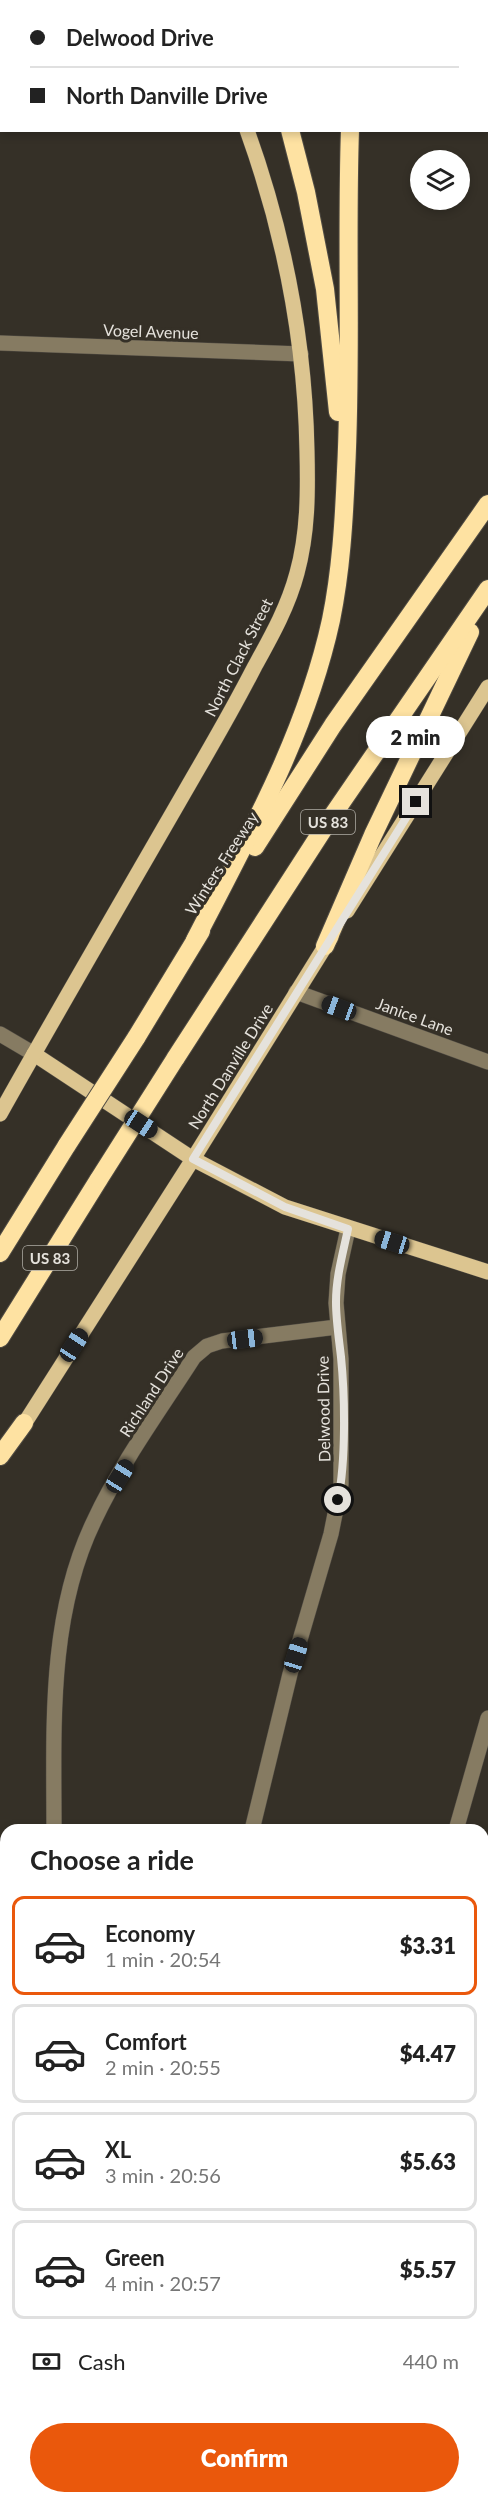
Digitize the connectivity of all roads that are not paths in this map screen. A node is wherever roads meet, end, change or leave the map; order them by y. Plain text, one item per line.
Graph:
1 (248, 132) edge
2 (291, 132) edge
3 (350, 132) edge
4 (0, 343) edge
5 (301, 354) junction
6 (488, 504) edge
7 (343, 526) junction
8 (488, 589) edge
9 (488, 597) edge
10 (488, 687) edge
11 (195, 940) junction
12 (325, 946) junction
13 (296, 992) junction
14 (0, 1034) edge
15 (34, 1053) junction
16 (488, 1062) edge
17 (0, 1114) edge
18 (193, 1159) junction
19 (348, 1229) junction
20 (0, 1253) edge
21 (488, 1272) edge
22 (337, 1327) junction
23 (0, 1338) edge
24 (24, 1424) junction
25 (0, 1456) edge
26 (0, 1462) edge
27 (488, 1718) edge
28 (54, 1824) edge
29 (253, 1824) edge
30 (458, 1824) edge

1 - 5 main road, North Clack Street
2 - 7 highway
3 - 7 highway
4 - 5 street, Vogel Avenue
5 - 15 main road, North Clack Street
6 - 11 highway, Winters Freeway / US 83
7 - 11 highway
8 - 23 highway, US 83, bridge
9 - 12 highway
10 - 12 main road, North Danville Drive
11 - 20 highway, Winters Freeway / US 83, bridge
12 - 13 main road, North Danville Drive
13 - 16 street, Janice Lane
13 - 18 main road, North Danville Drive
14 - 15 street
15 - 17 main road, North Clack Street
15 - 18 main road
18 - 19 main road
18 - 24 main road, North Danville Drive
19 - 21 main road
19 - 22 street, Delwood Drive
22 - 28 street, Richland Drive
22 - 29 street, Delwood Drive
24 - 25 highway
24 - 26 main road, North Danville Drive
27 - 30 street

